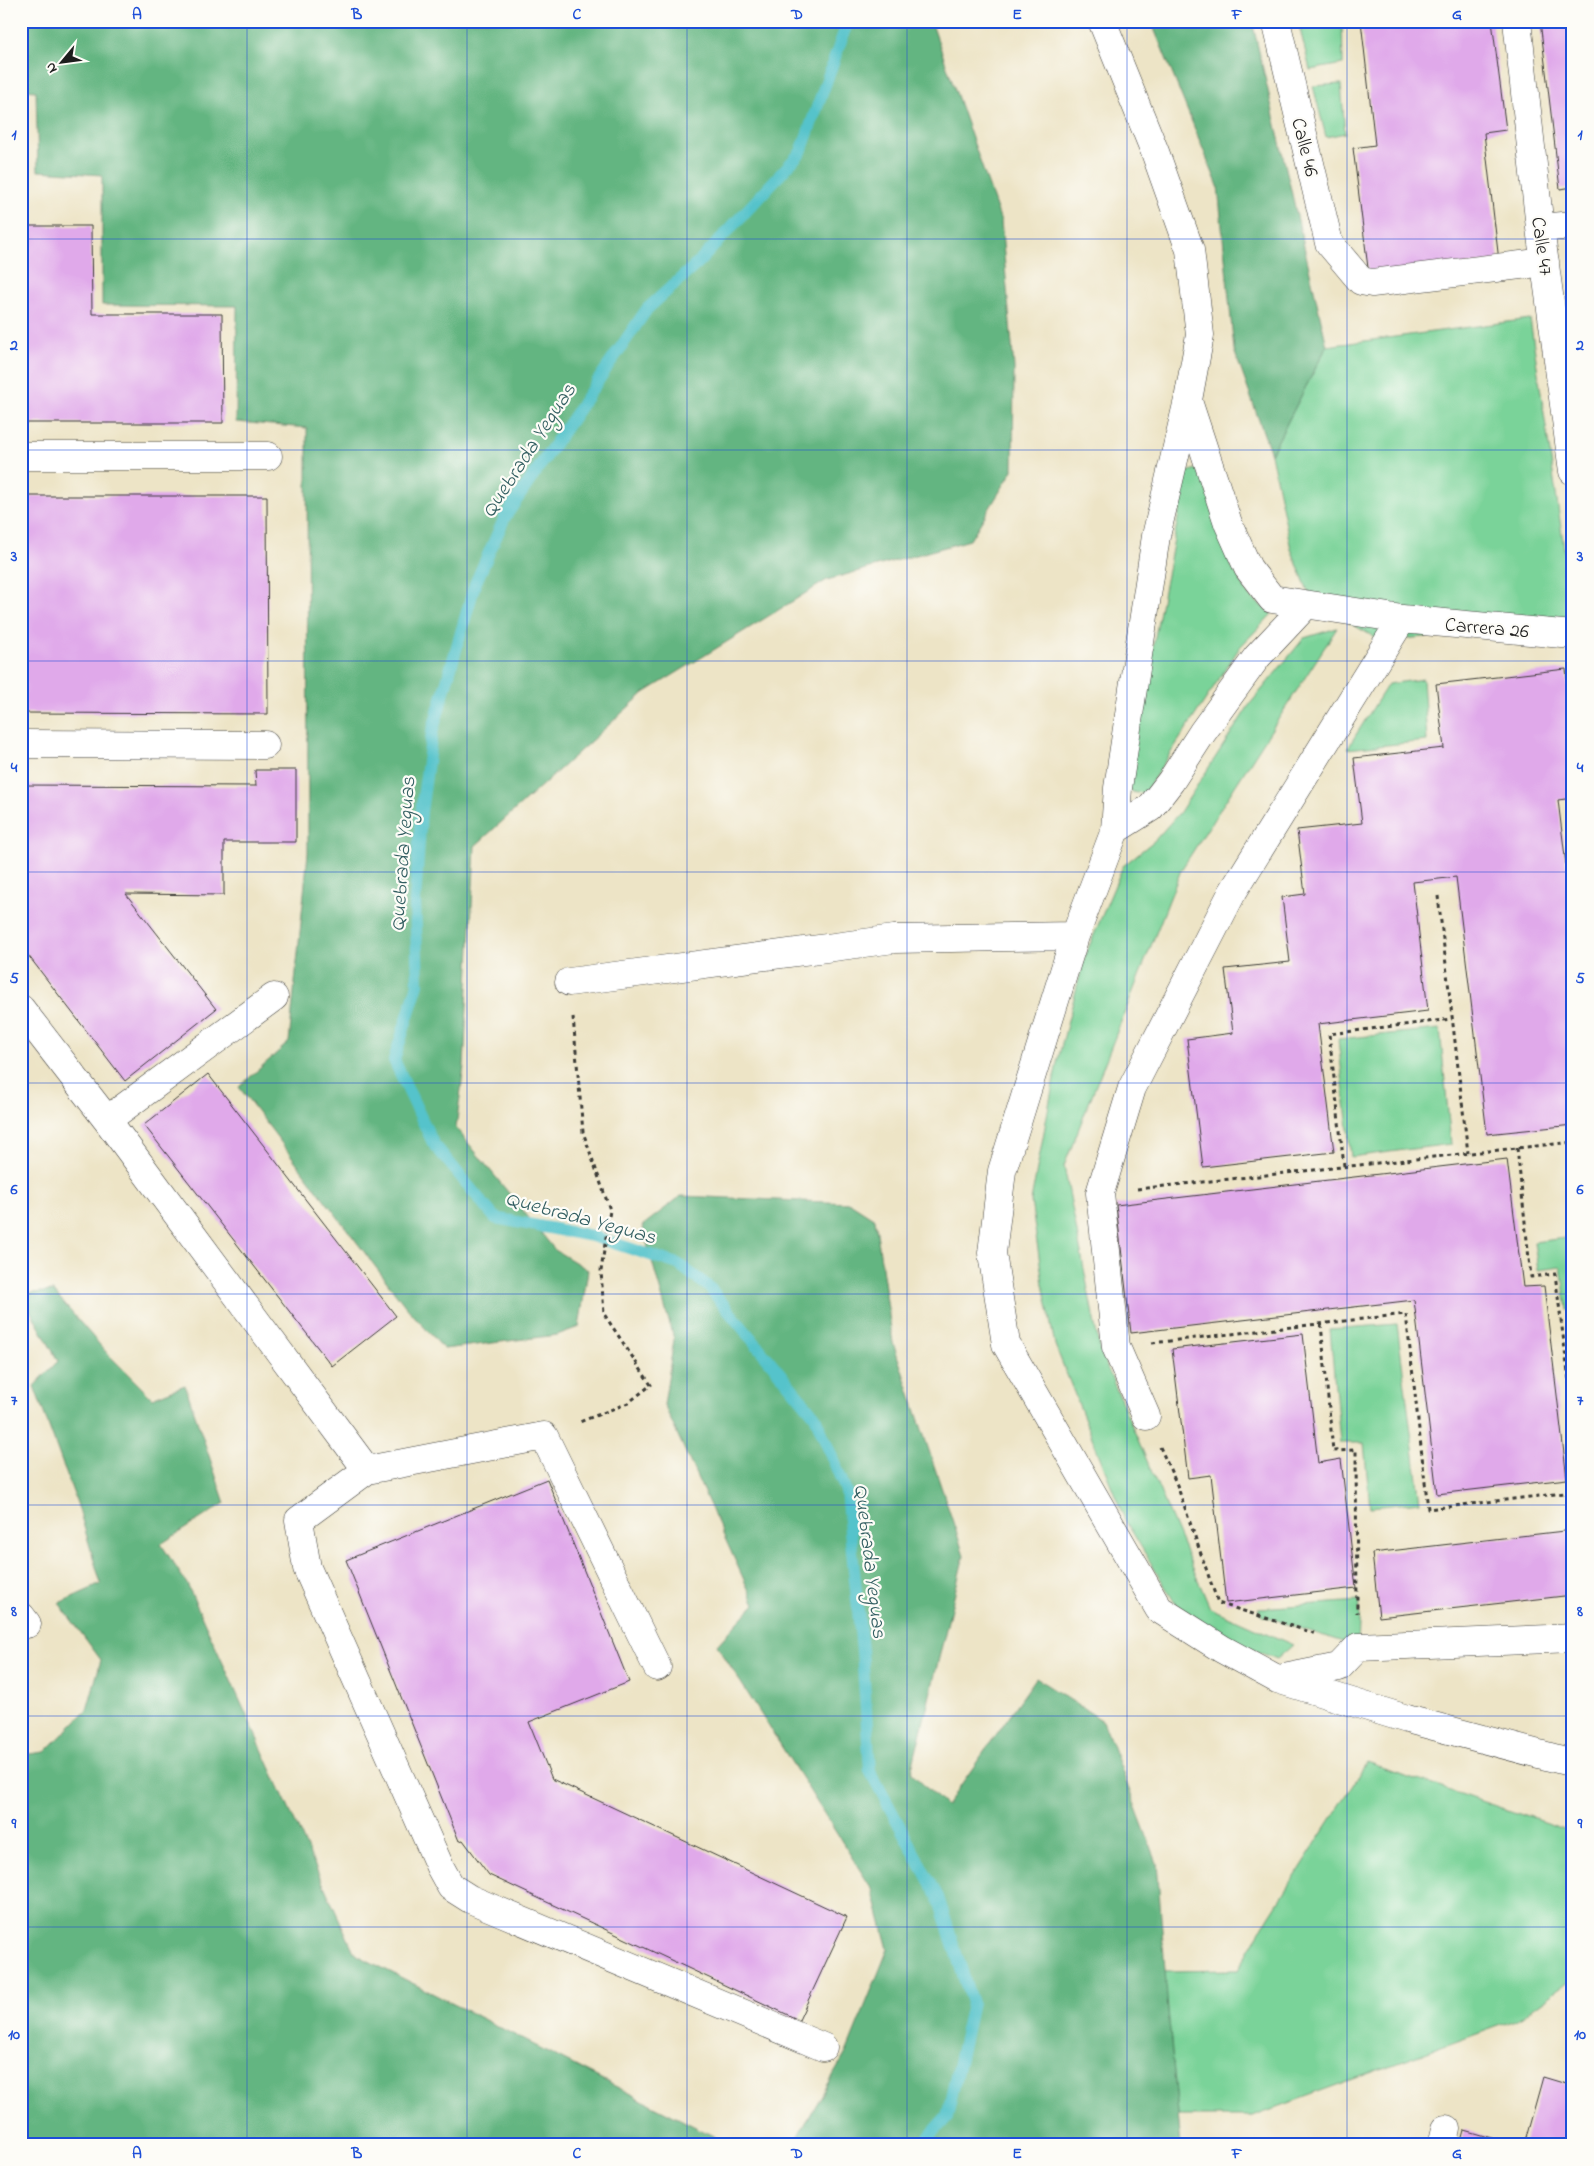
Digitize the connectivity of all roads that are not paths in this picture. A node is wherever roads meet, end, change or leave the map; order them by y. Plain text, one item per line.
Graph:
1 (1102, 21) edge
2 (1276, 21) edge
3 (1517, 21) edge
4 (1573, 225) edge
5 (1540, 228) junction
6 (1545, 262) junction
7 (1188, 400) junction
8 (21, 456) edge
9 (268, 456) dead end
10 (1573, 471) edge
11 (1305, 606) junction
12 (1402, 620) junction
13 (1573, 635) edge
14 (21, 744) edge
15 (265, 745) dead end
16 (1115, 830) junction
17 (1075, 936) junction
18 (569, 982) road end
19 (274, 997) dead end
20 (21, 1009) edge
21 (107, 1120) junction
22 (1146, 1416) road end
23 (366, 1470) junction
24 (1573, 1638) edge
25 (657, 1667) dead end
26 (1277, 1679) junction
27 (1573, 1763) edge
28 (823, 2047) dead end

1 - 7 street
2 - 6 street, Calle 46
3 - 5 street, Calle 47
4 - 5 street
5 - 6 street, Calle 47
6 - 10 street, Calle 47
7 - 11 street, Carrera 26
7 - 16 street
8 - 9 street
11 - 12 street, Carrera 26
11 - 16 street
12 - 13 street, Carrera 26
12 - 22 street
14 - 15 street
16 - 17 street
17 - 18 street
17 - 26 street
19 - 21 street
20 - 21 street
21 - 23 street
23 - 25 street
23 - 28 street
24 - 26 street
26 - 27 street

